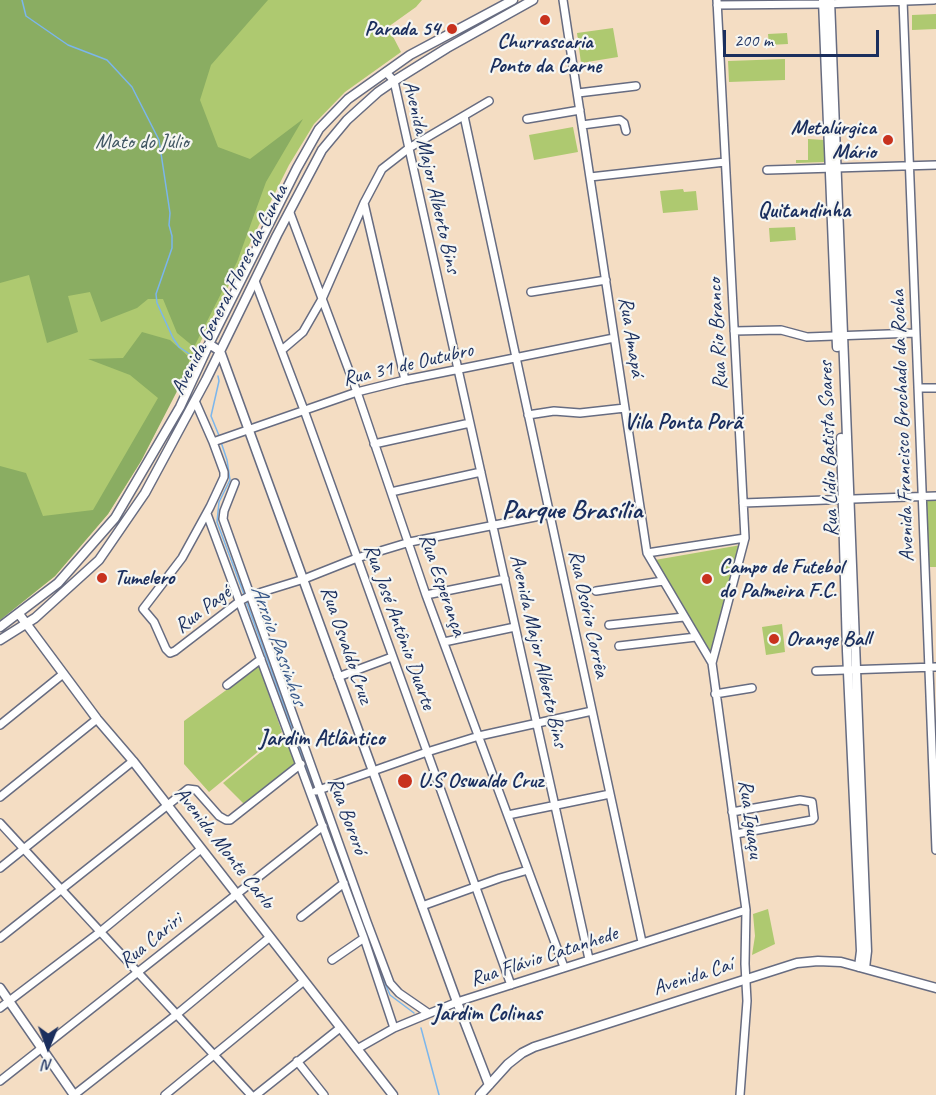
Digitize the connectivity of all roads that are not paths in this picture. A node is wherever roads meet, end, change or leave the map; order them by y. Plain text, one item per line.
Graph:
1 (513, 0) edge
2 (534, 0) edge
3 (564, 0) edge
4 (934, 0) edge
5 (903, 1) edge
6 (827, 2) edge
7 (717, 3) edge
8 (497, 4) edge
9 (509, 14) junction
10 (386, 72) junction
11 (394, 81) junction
12 (636, 86) dead end
13 (578, 93) junction
14 (489, 101) dead end
15 (580, 110) junction
16 (464, 116) junction
17 (527, 119) dead end
18 (582, 125) junction
19 (626, 131) dead end
20 (409, 148) junction
21 (725, 162) junction
22 (936, 165) edge
23 (910, 166) junction
24 (834, 169) junction
25 (767, 170) dead end
26 (590, 177) junction
27 (364, 203) junction
28 (290, 213) junction
29 (606, 280) junction
30 (255, 282) junction
31 (531, 292) dead end
32 (322, 299) junction
33 (734, 331) junction
34 (915, 333) junction
35 (840, 336) junction
36 (614, 338) junction
37 (209, 344) junction
38 (220, 351) junction
39 (282, 351) junction
40 (516, 357) junction
41 (458, 369) junction
42 (405, 380) junction
43 (918, 388) junction
44 (936, 388) edge
45 (357, 392) junction
46 (195, 401) junction
47 (180, 407) junction
48 (625, 408) junction
49 (304, 410) junction
50 (528, 415) junction
51 (470, 423) junction
52 (250, 430) junction
53 (219, 440) junction
54 (374, 444) junction
55 (481, 472) junction
56 (235, 483) dead end
57 (391, 492) junction
58 (936, 496) edge
59 (922, 497) junction
60 (846, 500) junction
61 (743, 503) junction
62 (215, 511) junction
63 (550, 514) junction
64 (493, 526) junction
65 (745, 538) junction
66 (410, 542) junction
67 (647, 553) junction
68 (357, 558) junction
69 (304, 579) junction
70 (505, 579) junction
71 (663, 581) junction
72 (596, 591) dead end
73 (426, 595) junction
74 (249, 596) junction
75 (240, 601) junction
76 (19, 614) junction
77 (684, 617) junction
78 (26, 624) junction
79 (609, 625) dead end
80 (0, 627) edge
81 (515, 627) junction
82 (696, 637) junction
83 (0, 640) edge
84 (444, 642) junction
85 (619, 646) dead end
86 (393, 657) junction
87 (261, 659) junction
88 (712, 663) junction
89 (933, 667) edge
90 (852, 670) junction
91 (816, 671) dead end
92 (63, 674) junction
93 (338, 676) junction
94 (227, 685) dead end
95 (752, 688) dead end
96 (715, 694) junction
97 (592, 711) junction
98 (97, 719) junction
99 (537, 724) junction
100 (0, 725) edge
101 (479, 736) junction
102 (427, 752) junction
103 (133, 761) junction
104 (301, 764) junction
105 (372, 771) junction
106 (315, 791) junction
107 (610, 794) junction
108 (0, 797) edge
109 (168, 805) junction
110 (555, 805) junction
111 (732, 812) junction
112 (508, 815) junction
113 (0, 822) edge
114 (323, 826) junction
115 (736, 834) junction
116 (201, 849) junction
117 (936, 849) edge
118 (24, 850) junction
119 (0, 868) edge
120 (528, 870) junction
121 (344, 883) junction
122 (475, 887) junction
123 (61, 889) junction
124 (236, 894) junction
125 (422, 906) junction
126 (746, 910) junction
127 (301, 917) dead end
128 (100, 932) junction
129 (270, 937) junction
130 (0, 938) edge
131 (364, 938) junction
132 (642, 942) junction
133 (589, 959) junction
134 (332, 960) dead end
135 (564, 967) junction
136 (862, 967) junction
137 (138, 973) junction
138 (746, 979) junction
139 (304, 981) junction
140 (511, 985) junction
141 (0, 988) edge
142 (936, 988) edge
143 (9, 1001) junction
144 (457, 1002) junction
145 (0, 1008) edge
146 (428, 1013) junction
147 (177, 1015) junction
148 (340, 1028) junction
149 (394, 1028) junction
150 (42, 1049) junction
151 (357, 1049) junction
152 (215, 1056) junction
153 (297, 1061) junction
154 (0, 1081) edge
155 (489, 1085) junction
156 (74, 1095) edge
157 (165, 1095) edge
158 (251, 1095) edge
159 (256, 1095) edge
160 (324, 1095) edge
161 (393, 1095) edge
162 (480, 1095) edge
163 (740, 1095) edge

1 - 8 main road, Avenida General Flores da Cunha
2 - 9 main road, Avenida General Flores da Cunha
3 - 13 street, Rua Amapá
4 - 5 street
5 - 6 street
5 - 23 street, Avenida Francisco Brochado da Rocha
6 - 7 street
6 - 24 main road, Rua Lídio Batista Soares
7 - 21 street, Rua Rio Branco
8 - 9 main road
8 - 10 main road, Avenida General Flores da Cunha
9 - 11 main road, Avenida General Flores da Cunha
10 - 11 street, Avenida Major Alberto Bins
10 - 37 main road, Avenida General Flores da Cunha
11 - 20 street, Avenida Major Alberto Bins
11 - 28 main road, Avenida General Flores da Cunha
12 - 13 street
13 - 15 street, Rua Amapá
14 - 16 street
15 - 17 street
15 - 18 street, Rua Amapá
16 - 20 street
16 - 40 street, Rua Osório Corrêa
18 - 19 street
18 - 26 street, Rua Amapá
20 - 27 street
20 - 41 street, Avenida Major Alberto Bins
21 - 26 street
21 - 33 street, Rua Rio Branco
22 - 23 street
23 - 24 street
23 - 34 street, Avenida Francisco Brochado da Rocha
24 - 25 street
24 - 35 main road, Rua Lídio Batista Soares
26 - 29 street, Rua Amapá
27 - 32 street
27 - 42 street
28 - 30 main road, Avenida General Flores da Cunha
28 - 32 street, Rua Esperança
29 - 31 street
29 - 36 street, Rua Amapá
30 - 38 main road, Avenida General Flores da Cunha
30 - 39 street, Rua José Antônio Duarte
32 - 39 street
32 - 45 street, Rua Esperança
33 - 35 street
33 - 61 street, Rua Rio Branco
34 - 35 street
34 - 43 street, Avenida Francisco Brochado da Rocha
35 - 60 main road, Rua Lídio Batista Soares
36 - 40 street, Rua 31 de Outubro
36 - 48 street, Rua Amapá
37 - 38 main road
37 - 47 main road, Avenida General Flores da Cunha
38 - 46 main road, Avenida General Flores da Cunha
38 - 52 main road, Rua Osvaldo Cruz
39 - 49 street, Rua José Antônio Duarte
40 - 41 street, Rua 31 de Outubro
40 - 50 street, Rua Osório Corrêa
41 - 42 street, Rua 31 de Outubro
41 - 51 street, Avenida Major Alberto Bins
42 - 45 street, Rua 31 de Outubro
43 - 44 street
43 - 59 street, Avenida Francisco Brochado da Rocha
45 - 49 street, Rua 31 de Outubro
45 - 54 street, Rua Esperança
46 - 47 main road
46 - 53 street
46 - 78 main road, Avenida General Flores da Cunha
47 - 76 main road, Avenida General Flores da Cunha
48 - 50 street
48 - 67 street, Rua Amapá
49 - 52 street, Rua 31 de Outubro
49 - 68 street, Rua José Antônio Duarte
50 - 63 street, Rua Osório Corrêa
51 - 54 street
51 - 55 street, Avenida Major Alberto Bins
52 - 53 street, Rua 31 de Outubro
52 - 69 main road, Rua Osvaldo Cruz
53 - 62 street
54 - 57 street, Rua Esperança
55 - 57 street
55 - 64 street, Avenida Major Alberto Bins
56 - 62 street
57 - 66 street, Rua Esperança
58 - 59 street
59 - 60 street
59 - 89 street, Avenida Francisco Brochado da Rocha
60 - 61 street
60 - 90 main road, Rua Lídio Batista Soares
61 - 65 street, Rua Rio Branco
62 - 74 street, Rua Bororó
62 - 75 street
62 - 75 street, Rua Pagé
63 - 64 street, Rua Pagé
63 - 97 street, Rua Osório Corrêa
64 - 66 street, Rua Pagé
64 - 70 street, Avenida Major Alberto Bins
65 - 67 street
65 - 88 street, Rua Rio Branco
66 - 68 street, Rua Pagé
66 - 73 street, Rua Esperança
67 - 71 street, Rua Amapá
68 - 69 street, Rua Pagé
68 - 86 street, Rua José Antônio Duarte
69 - 74 street, Rua Pagé
69 - 93 main road, Rua Osvaldo Cruz
70 - 73 street
70 - 81 street, Avenida Major Alberto Bins
71 - 72 street
71 - 77 street, Rua Amapá
73 - 84 street, Rua Esperança
74 - 75 street, Rua Pagé
74 - 106 street, Rua Bororó
75 - 87 street
76 - 78 main road, Avenida Monte Carlo
76 - 80 main road, Avenida General Flores da Cunha
77 - 79 street
77 - 82 street, Rua Amapá
78 - 83 main road, Avenida General Flores da Cunha
78 - 92 main road, Avenida Monte Carlo
81 - 84 street
81 - 99 street, Avenida Major Alberto Bins
82 - 85 street
82 - 88 street, Rua Amapá
84 - 101 street, Rua Esperança
86 - 93 street
86 - 102 street, Rua José Antônio Duarte
87 - 94 street
87 - 104 street
88 - 96 street, Rua Iguaçu
89 - 90 street
89 - 117 street, Avenida Francisco Brochado da Rocha
90 - 91 street
90 - 136 main road, Rua Lídio Batista Soares
92 - 98 main road, Avenida Monte Carlo
92 - 100 street
93 - 105 main road, Rua Osvaldo Cruz
95 - 96 street
96 - 111 street, Rua Iguaçu
97 - 99 street
97 - 107 street, Rua Osório Corrêa
98 - 103 main road, Avenida Monte Carlo
98 - 108 street
99 - 101 street
99 - 110 street, Avenida Major Alberto Bins
101 - 102 street
101 - 112 street, Rua Esperança
102 - 105 street
102 - 122 street, Rua José Antônio Duarte
103 - 109 main road, Avenida Monte Carlo
103 - 118 street
104 - 106 street
104 - 109 street
105 - 106 street
105 - 125 main road, Rua Osvaldo Cruz
106 - 114 street
106 - 146 street, Rua Bororó
107 - 110 street
107 - 132 street, Rua Osório Corrêa
109 - 116 main road, Avenida Monte Carlo
109 - 123 street
110 - 112 street
110 - 133 street, Avenida Major Alberto Bins
111 - 115 street, Rua Iguaçu
111 - 115 street
112 - 120 street, Rua Esperança
113 - 118 street
114 - 121 street
114 - 124 street, Rua Cariri
115 - 126 street, Rua Iguaçu
116 - 124 main road, Avenida Monte Carlo
116 - 128 street
118 - 119 street
118 - 123 street
120 - 122 street
120 - 135 street, Rua Esperança
121 - 127 street
121 - 131 street
122 - 125 street
122 - 140 street, Rua José Antônio Duarte
123 - 128 street
123 - 130 street
124 - 129 main road, Avenida Monte Carlo
124 - 137 street, Rua Cariri
125 - 144 main road, Rua Osvaldo Cruz
126 - 132 street, Rua Flávio Catanhede
126 - 138 street, Rua Iguaçu
128 - 137 street
128 - 143 street
129 - 139 main road, Avenida Monte Carlo
129 - 147 street
131 - 134 street
131 - 149 street
132 - 133 street, Rua Flávio Catanhede
133 - 135 street, Rua Flávio Catanhede
135 - 140 street, Rua Flávio Catanhede
136 - 138 main road, Avenida Caí
136 - 142 main road, Avenida Caí
137 - 147 street
137 - 150 street, Rua Cariri
138 - 155 main road, Avenida Caí
138 - 163 street, Rua Iguaçu
139 - 148 main road, Avenida Monte Carlo
139 - 152 street
140 - 144 street, Rua Flávio Catanhede
141 - 143 main road
143 - 145 street
143 - 150 main road
144 - 146 street, Rua Flávio Catanhede
144 - 155 main road, Rua Osvaldo Cruz
146 - 149 street, Rua Flávio Catanhede
147 - 152 street
147 - 156 street
148 - 151 main road, Avenida Monte Carlo
148 - 153 street
149 - 151 street, Rua Flávio Catanhede
150 - 154 street, Rua Cariri
150 - 156 main road
151 - 161 main road, Avenida Monte Carlo
152 - 157 street
152 - 158 street
153 - 159 street
153 - 160 street
155 - 162 main road, Avenida Caí

